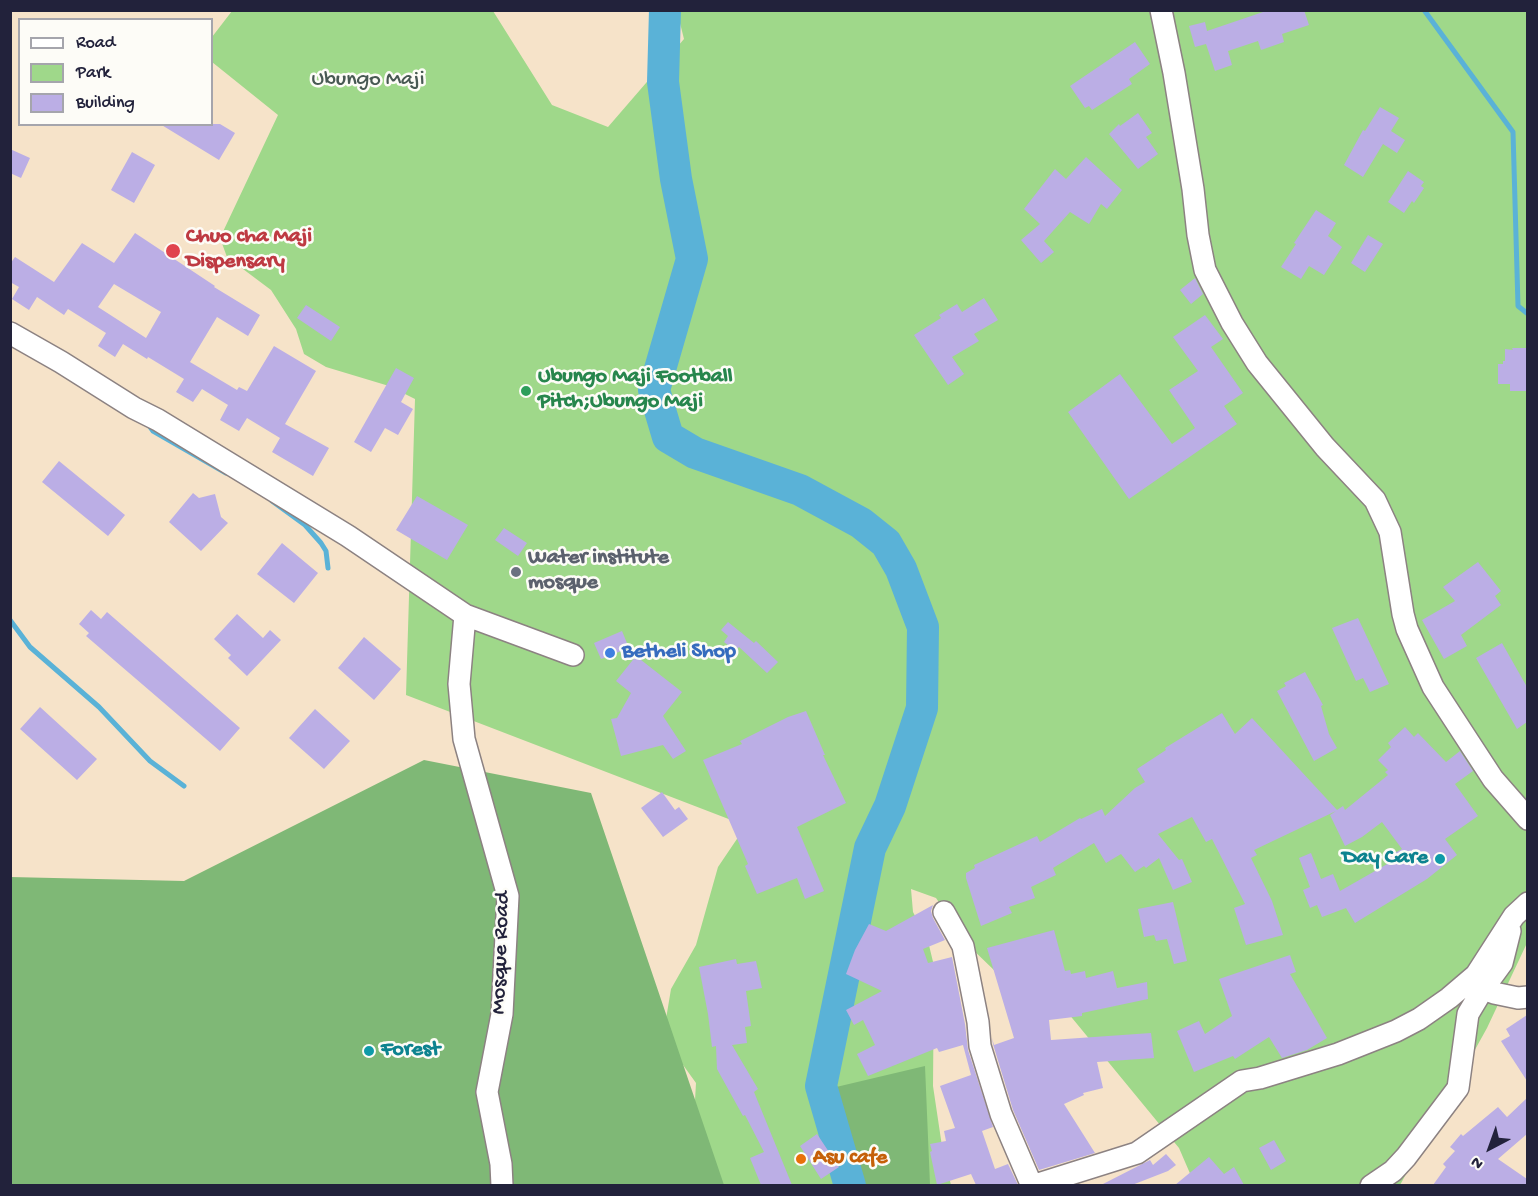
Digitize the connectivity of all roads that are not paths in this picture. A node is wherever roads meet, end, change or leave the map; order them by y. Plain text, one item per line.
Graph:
1 (1161, 10) edge
2 (10, 333) edge
3 (465, 615) junction
4 (573, 656) dead end
5 (1527, 819) edge
6 (1521, 910) edge
7 (944, 912) dead end
8 (1483, 989) junction
9 (1527, 997) edge
10 (501, 1185) edge
11 (1032, 1185) edge
12 (1371, 1185) edge

1 - 5 street
2 - 3 street
3 - 4 street
3 - 10 street, Mosque Road
6 - 8 street
6 - 11 street
7 - 11 street
8 - 9 street
8 - 12 street

